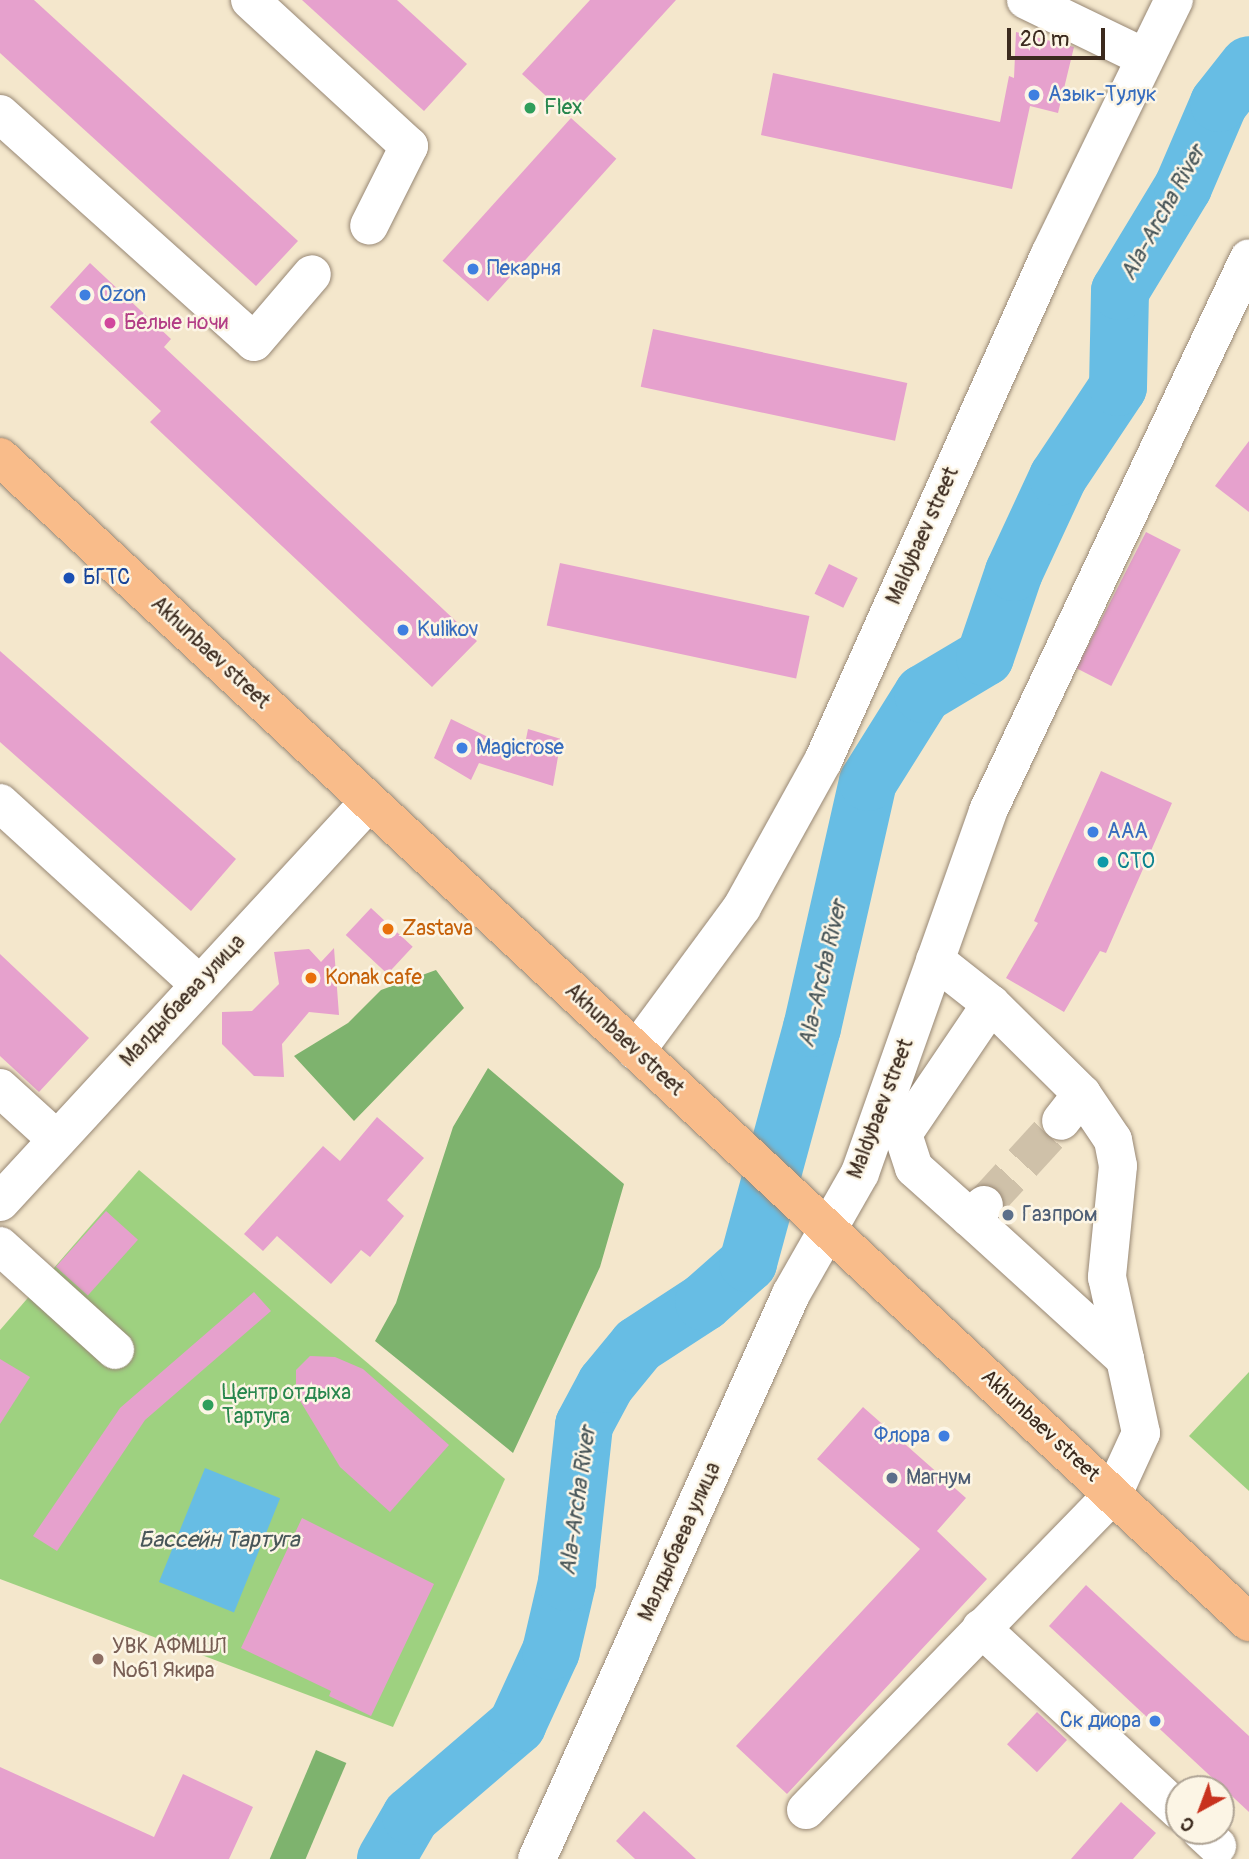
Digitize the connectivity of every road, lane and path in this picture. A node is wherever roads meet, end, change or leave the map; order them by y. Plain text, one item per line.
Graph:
1 (250, 0) edge
2 (1026, 0) edge
3 (1174, 0) edge
4 (1144, 57) junction
5 (0, 114) edge
6 (369, 226) dead end
7 (1249, 258) edge
8 (312, 274) dead end
9 (0, 457) edge
10 (369, 802) junction
11 (0, 803) edge
12 (935, 960) junction
13 (199, 984) junction
14 (991, 1004) junction
15 (636, 1051) junction
16 (0, 1088) edge
17 (55, 1138) junction
18 (0, 1202) edge
19 (827, 1227) junction
20 (0, 1246) edge
21 (115, 1350) dead end
22 (1125, 1359) junction
23 (1113, 1494) junction
24 (1249, 1622) edge
25 (981, 1628) junction
26 (1165, 1798) edge
27 (806, 1810) dead end
28 (537, 1859) edge

1 - 6 street
2 - 4 street
3 - 4 street, Maldybaev street
4 - 15 street, Maldybaev street
5 - 8 street
7 - 12 street, Maldybaev street
9 - 10 main road, Akhunbaev street
10 - 13 street, Малдыбаева улица
10 - 15 main road, Akhunbaev street
11 - 13 street
12 - 14 street
12 - 19 street, Maldybaev street
13 - 17 street, Малдыбаева улица
14 - 22 street
14 - 22 street
15 - 19 main road, Akhunbaev street
16 - 17 street
17 - 18 street, Малдыбаева улица
19 - 23 main road, Akhunbaev street
19 - 28 street, Малдыбаева улица
20 - 21 street
22 - 23 street
23 - 24 main road, Akhunbaev street
23 - 25 street
25 - 26 street
25 - 27 street

